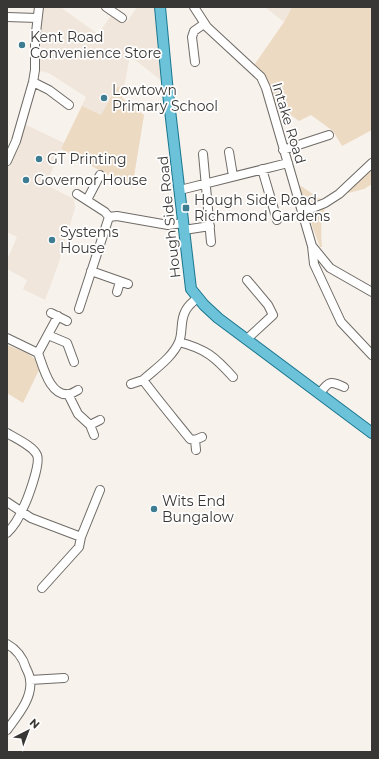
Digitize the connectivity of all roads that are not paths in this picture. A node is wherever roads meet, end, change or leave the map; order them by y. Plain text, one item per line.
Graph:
1 (39, 7) edge
2 (106, 7) edge
3 (160, 7) edge
4 (194, 7) edge
5 (7, 17) edge
6 (37, 18) junction
7 (122, 18) dead end
8 (204, 24) junction
9 (195, 62) dead end
10 (33, 82) junction
11 (69, 105) dead end
12 (330, 135) dead end
13 (283, 150) junction
14 (229, 152) dead end
15 (203, 154) dead end
16 (7, 161) edge
17 (288, 163) junction
18 (372, 163) edge
19 (262, 170) junction
20 (100, 175) dead end
21 (233, 176) junction
22 (206, 183) junction
23 (180, 190) junction
24 (77, 194) dead end
25 (87, 200) junction
26 (302, 212) junction
27 (109, 217) junction
28 (277, 220) dead end
29 (183, 226) junction
30 (210, 226) junction
31 (212, 242) dead end
32 (312, 246) junction
33 (91, 272) junction
34 (247, 280) dead end
35 (117, 292) dead end
36 (372, 292) edge
37 (198, 298) junction
38 (82, 301) junction
39 (91, 303) dead end
40 (79, 309) dead end
41 (67, 321) dead end
42 (48, 335) junction
43 (7, 338) edge
44 (247, 340) junction
45 (179, 342) junction
46 (38, 353) junction
47 (372, 355) edge
48 (74, 362) dead end
49 (233, 378) dead end
50 (142, 380) junction
51 (131, 384) dead end
52 (344, 387) dead end
53 (78, 390) dead end
54 (68, 394) junction
55 (319, 394) junction
56 (100, 420) dead end
57 (90, 425) junction
58 (372, 433) edge
59 (7, 434) edge
60 (94, 435) dead end
61 (196, 450) dead end
62 (100, 490) dead end
63 (7, 502) edge
64 (22, 511) junction
65 (7, 533) edge
66 (81, 537) junction
67 (42, 588) dead end
68 (7, 644) edge
69 (64, 678) dead end
70 (30, 680) junction
71 (7, 730) edge

1 - 6 street
2 - 7 street
3 - 23 main road, Hough Side Road
4 - 8 street, Intake Road
5 - 6 street
6 - 10 street
8 - 9 street
8 - 13 street, Intake Road
10 - 11 street
10 - 16 street
12 - 13 street
13 - 17 street, Intake Road
14 - 21 street
15 - 22 street
17 - 19 street
17 - 26 street, Intake Road
18 - 26 street
19 - 21 street
19 - 28 street
20 - 25 street
21 - 22 street
22 - 23 street
22 - 30 street
23 - 29 main road, Hough Side Road
24 - 25 street
25 - 27 street
26 - 32 street, Intake Road
27 - 29 street
27 - 33 street
29 - 30 street
29 - 37 main road, Hough Side Road
30 - 31 street
32 - 36 street
32 - 47 street
33 - 35 street
33 - 38 street
34 - 44 street
37 - 44 main road, Hough Side Road
37 - 45 street
38 - 39 street
38 - 40 street
41 - 42 street
42 - 46 street
42 - 48 street
43 - 46 street
44 - 55 main road, Hough Side Road
45 - 49 street
45 - 50 street
46 - 54 street
50 - 51 street
50 - 61 street
52 - 55 street
53 - 54 street
54 - 57 street
55 - 58 main road, Hough Side Road
56 - 57 street
57 - 60 street
59 - 64 street
62 - 66 street
63 - 64 street
64 - 65 street
64 - 66 street
66 - 67 street
68 - 70 street
69 - 70 street
70 - 71 street

